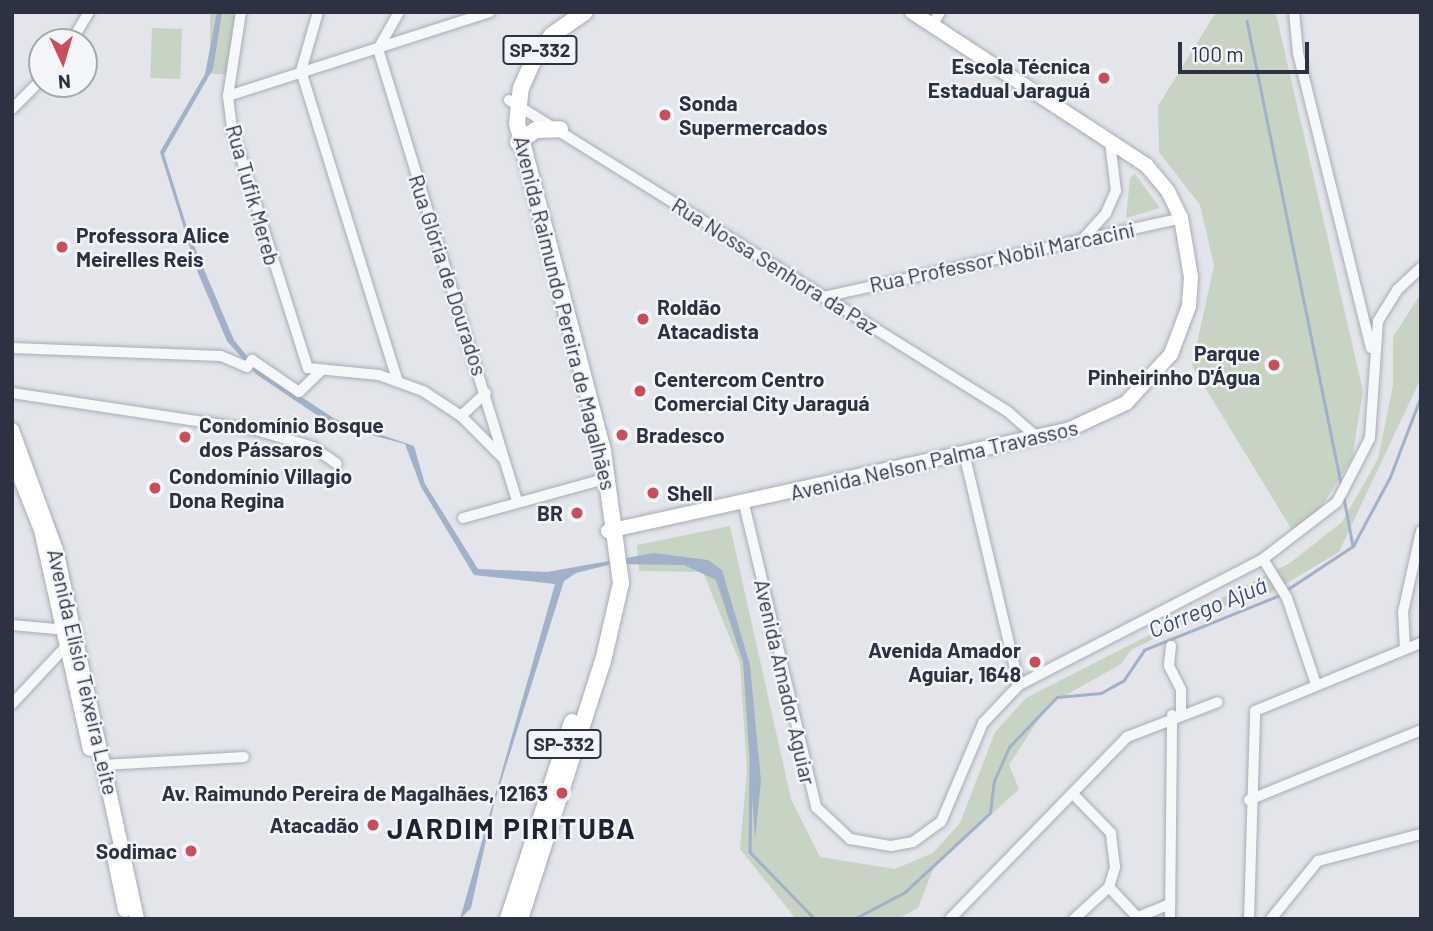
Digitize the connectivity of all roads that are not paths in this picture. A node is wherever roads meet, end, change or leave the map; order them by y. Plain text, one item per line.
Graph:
1 (89, 12) edge
2 (241, 12) edge
3 (318, 12) edge
4 (399, 12) edge
5 (490, 12) edge
6 (570, 12) edge
7 (586, 12) edge
8 (912, 12) edge
9 (940, 12) edge
10 (1294, 12) edge
11 (932, 26) junction
12 (79, 28) edge
13 (378, 49) junction
14 (301, 71) junction
15 (28, 93) edge
16 (228, 96) junction
17 (513, 102) junction
18 (12, 109) edge
19 (560, 129) junction
20 (1109, 139) junction
21 (518, 142) junction
22 (1181, 218) junction
23 (1081, 240) junction
24 (1421, 268) edge
25 (823, 297) junction
26 (12, 348) edge
27 (1371, 348) junction
28 (317, 371) junction
29 (397, 380) junction
30 (12, 393) edge
31 (485, 393) junction
32 (461, 416) junction
33 (12, 430) edge
34 (1037, 437) junction
35 (964, 453) junction
36 (12, 457) edge
37 (505, 459) junction
38 (337, 464) dead end
39 (604, 478) junction
40 (517, 502) junction
41 (744, 504) junction
42 (463, 517) dead end
43 (613, 530) junction
44 (1421, 531) edge
45 (1263, 559) junction
46 (617, 569) junction
47 (12, 625) edge
48 (69, 637) junction
49 (1421, 643) edge
50 (1171, 646) dead end
51 (1405, 649) junction
52 (1316, 684) junction
53 (1019, 685) junction
54 (1217, 702) dead end
55 (12, 704) edge
56 (1176, 714) junction
57 (1421, 730) edge
58 (244, 757) dead end
59 (104, 765) junction
60 (1074, 795) junction
61 (1249, 800) junction
62 (111, 819) junction
63 (1421, 834) edge
64 (1109, 887) junction
65 (1170, 904) junction
66 (1138, 918) edge
67 (127, 919) edge
68 (137, 919) edge
69 (508, 919) edge
70 (520, 919) edge
71 (950, 919) edge
72 (1074, 919) edge
73 (1170, 919) edge
74 (1249, 919) edge
75 (1271, 919) edge

1 - 12 street
2 - 16 street, Rua Tufik Mereb
3 - 14 street
4 - 13 street
5 - 13 street
6 - 17 main road, Avenida Raimundo Pereira de Magalhães / SP-332
7 - 17 main road, Avenida Raimundo Pereira de Magalhães / SP-332
8 - 11 street, Avenida Nelson Palma Travassos
9 - 11 street
10 - 27 street
11 - 20 street, Avenida Nelson Palma Travassos
13 - 14 street
13 - 31 street, Rua Glória de Dourados
14 - 16 street
14 - 29 street
15 - 18 street
16 - 28 street, Rua Tufik Mereb
17 - 19 street, Rua Nossa Senhora da Paz
17 - 21 main road, Avenida Raimundo Pereira de Magalhães / SP-332
17 - 39 main road, Avenida Raimundo Pereira de Magalhães / SP-332
19 - 21 main road
19 - 25 street, Rua Nossa Senhora da Paz
20 - 22 street, Avenida Nelson Palma Travassos
20 - 23 street
21 - 39 main road, Avenida Raimundo Pereira de Magalhães / SP-332
22 - 23 street, Rua Professor Nobil Marcacini
22 - 34 street, Avenida Nelson Palma Travassos
23 - 25 street, Rua Professor Nobil Marcacini
24 - 27 street, Avenida Amador Aguiar
25 - 34 street, Rua Nossa Senhora da Paz
26 - 28 street
27 - 45 street, Avenida Amador Aguiar
28 - 29 street
29 - 32 street
30 - 38 street
31 - 32 street
31 - 37 street, Rua Glória de Dourados
32 - 37 street
33 - 48 street, Avenida Elísio Teixeira Leite
34 - 35 street, Avenida Nelson Palma Travassos
35 - 41 street, Avenida Nelson Palma Travassos
35 - 53 street
36 - 48 street, Avenida Elísio Teixeira Leite
37 - 40 street, Rua Glória de Dourados
39 - 40 street
39 - 43 main road, Avenida Raimundo Pereira de Magalhães / SP-332
40 - 42 street
41 - 43 street, Avenida Nelson Palma Travassos
41 - 53 street, Avenida Amador Aguiar
43 - 46 main road, Avenida Raimundo Pereira de Magalhães / SP-332
44 - 51 street
45 - 52 street
45 - 53 street, Avenida Amador Aguiar
46 - 69 main road, Avenida Raimundo Pereira de Magalhães / SP-332
46 - 70 main road, Avenida Raimundo Pereira de Magalhães / SP-332
47 - 48 street
48 - 55 street
48 - 59 street, Avenida Elísio Teixeira Leite
48 - 62 street, Avenida Elísio Teixeira Leite
49 - 51 street
50 - 56 street
51 - 52 street
52 - 61 street
54 - 56 street
56 - 60 street
56 - 65 street
57 - 61 street
58 - 59 street
59 - 62 street, Avenida Elísio Teixeira Leite
60 - 64 street
60 - 71 street
61 - 74 street
62 - 67 street, Avenida Elísio Teixeira Leite
62 - 68 street, Avenida Elísio Teixeira Leite
63 - 75 street
64 - 66 street
64 - 72 street
65 - 66 street
65 - 73 street

